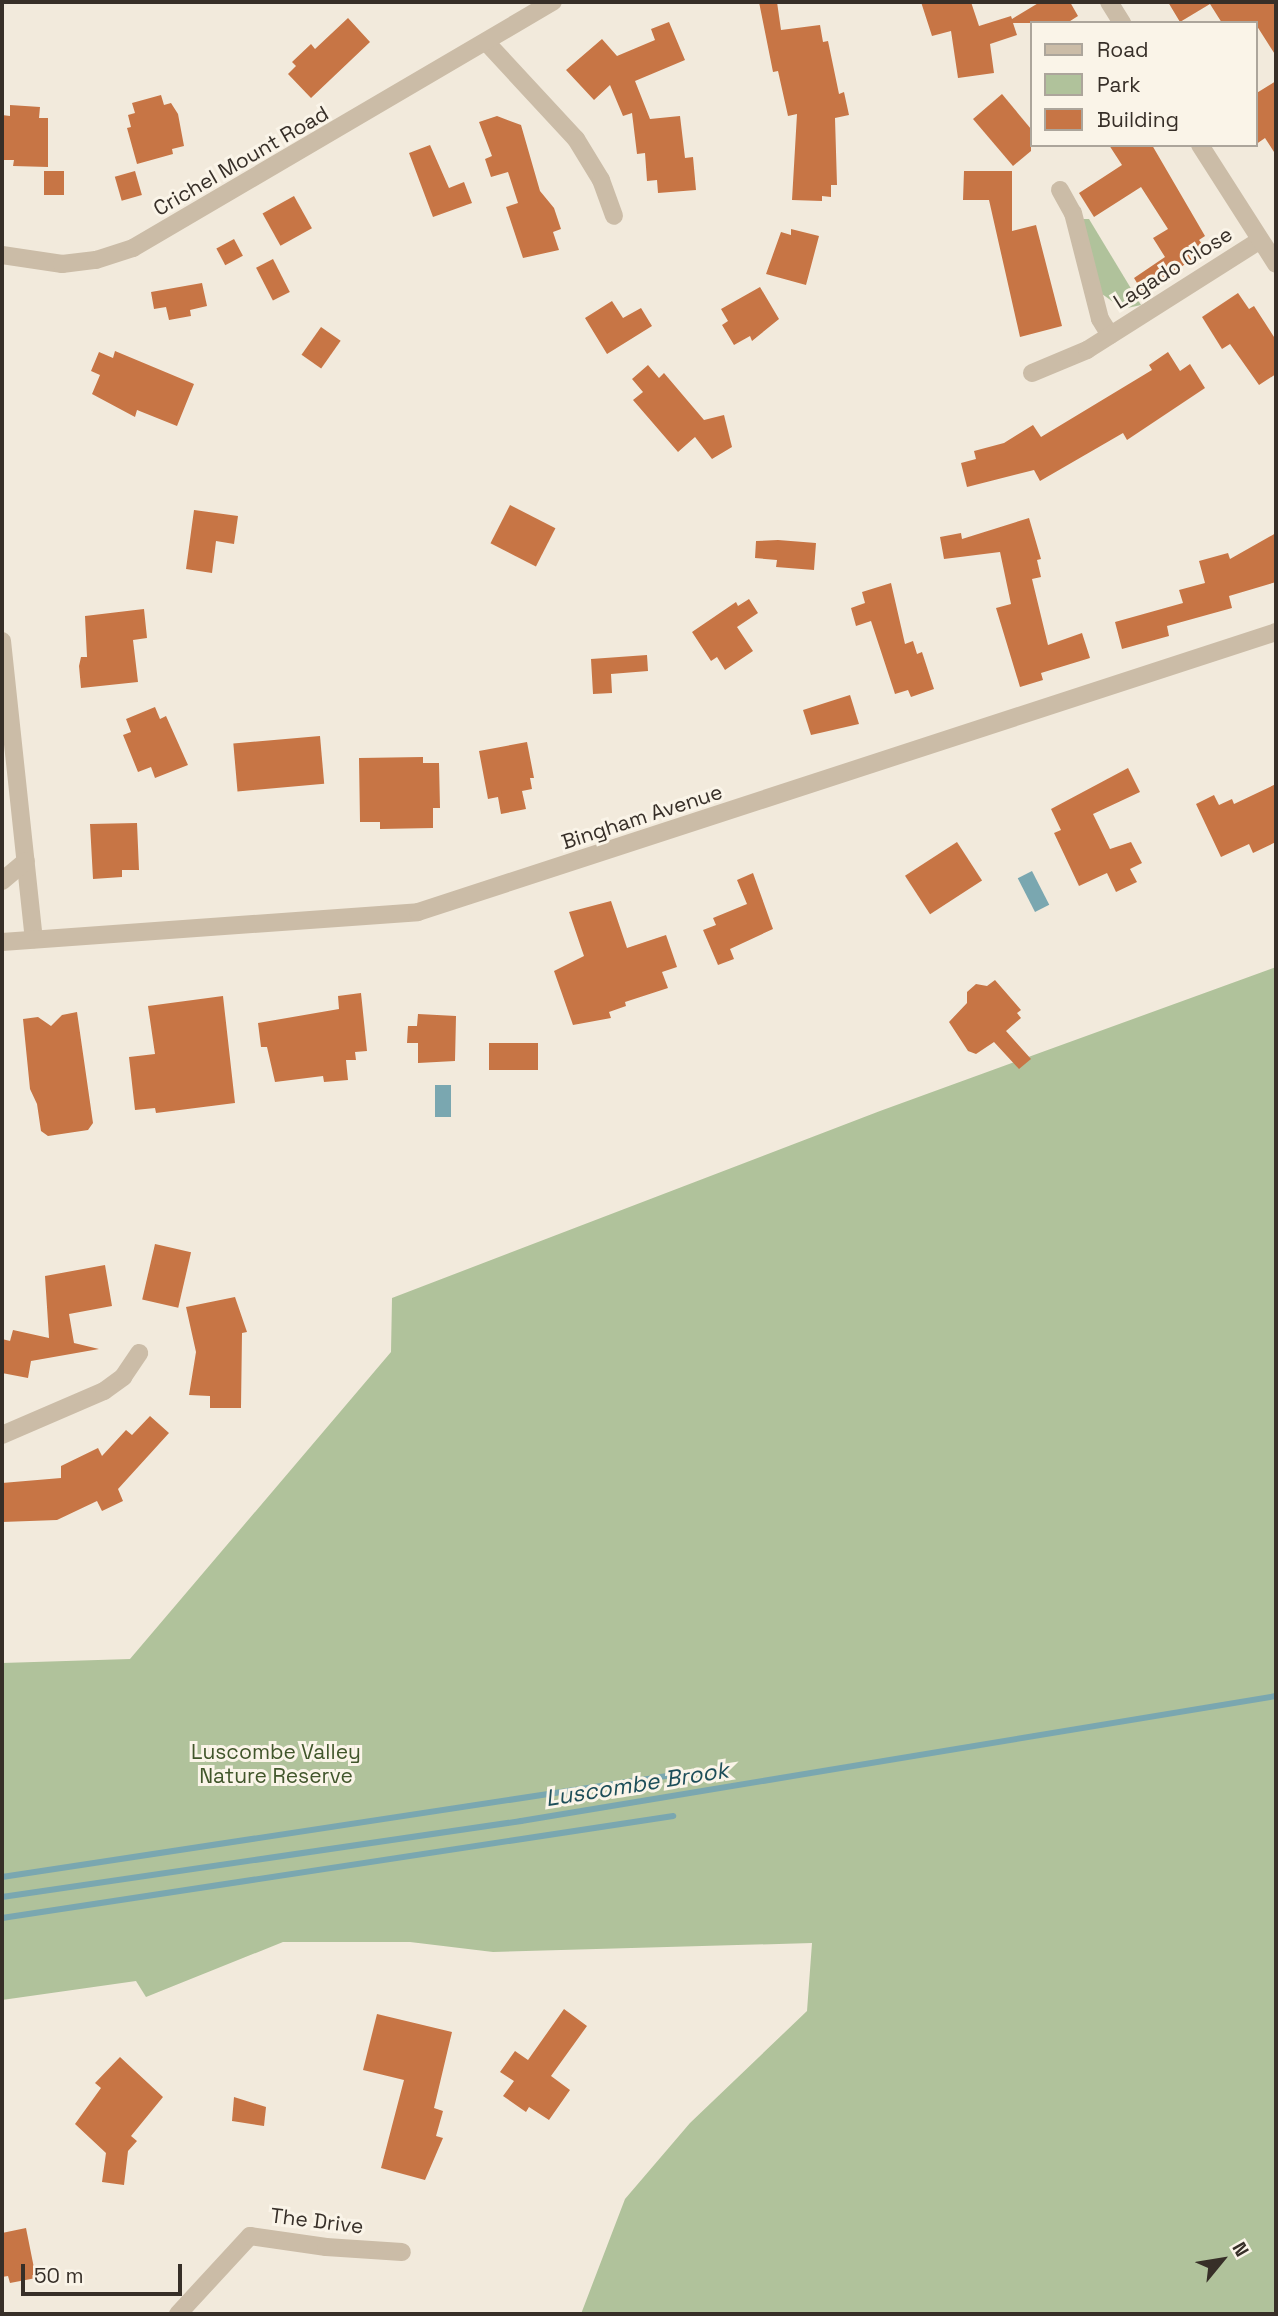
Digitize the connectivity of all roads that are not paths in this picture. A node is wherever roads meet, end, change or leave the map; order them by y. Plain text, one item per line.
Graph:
1 (553, 2) edge
2 (1109, 2) edge
3 (1121, 21) edge
4 (486, 43) junction
5 (1201, 147) edge
6 (1060, 190) dead end
7 (614, 216) dead end
8 (1260, 240) junction
9 (2, 255) edge
10 (1276, 264) edge
11 (1110, 335) junction
12 (1031, 373) dead end
13 (1276, 632) edge
14 (2, 641) edge
15 (26, 862) junction
16 (2, 881) edge
17 (34, 939) junction
18 (2, 942) edge
19 (139, 1353) dead end
20 (2, 1435) edge
21 (402, 2252) dead end
22 (178, 2314) edge

1 - 4 street, Crichel Mount Road
2 - 3 street
4 - 7 street
4 - 9 street, Crichel Mount Road
5 - 8 street
6 - 11 street, Lagado Close
8 - 10 street
8 - 11 street, Lagado Close
11 - 12 street, Lagado Close
13 - 17 street, Bingham Avenue
14 - 15 street
15 - 16 street
15 - 17 street
17 - 18 street, Bingham Avenue
19 - 20 street
21 - 22 street, The Drive

